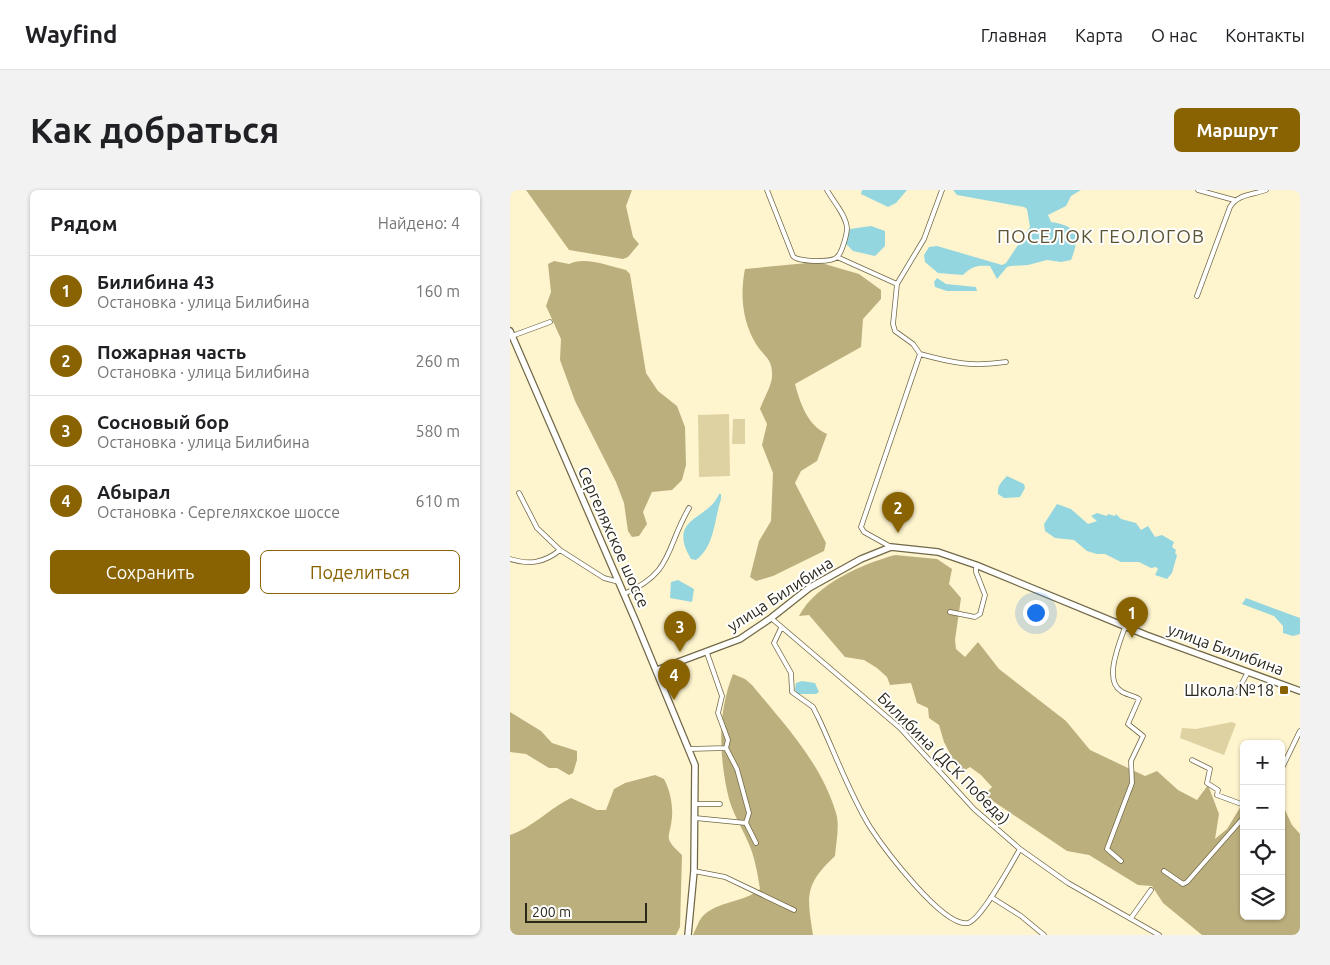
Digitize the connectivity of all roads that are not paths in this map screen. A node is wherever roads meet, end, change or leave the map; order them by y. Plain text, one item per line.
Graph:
1 (767, 190) edge
2 (827, 190) edge
3 (942, 190) edge
4 (1198, 190) edge
5 (1266, 190) edge
6 (1234, 200) junction
7 (837, 257) junction
8 (897, 284) junction
9 (1197, 296) dead end
10 (550, 322) dead end
11 (511, 333) edge
12 (920, 354) junction
13 (1006, 362) dead end
14 (519, 493) dead end
15 (689, 508) dead end
16 (891, 547) junction
17 (560, 550) junction
18 (510, 559) edge
19 (976, 565) junction
20 (619, 582) junction
21 (624, 594) junction
22 (950, 612) dead end
23 (771, 618) junction
24 (1124, 626) junction
25 (781, 628) junction
26 (707, 653) junction
27 (657, 670) junction
28 (1248, 672) junction
29 (1300, 691) edge
30 (1237, 692) dead end
31 (1300, 731) edge
32 (726, 748) junction
33 (689, 749) junction
34 (1192, 760) dead end
35 (1285, 762) edge
36 (696, 804) junction
37 (720, 804) dead end
38 (1240, 804) edge
39 (695, 818) junction
40 (1240, 822) edge
41 (746, 823) junction
42 (756, 843) dead end
43 (1020, 849) junction
44 (1121, 861) dead end
45 (694, 871) junction
46 (1164, 871) dead end
47 (1151, 890) dead end
48 (991, 896) junction
49 (794, 910) dead end
50 (1131, 918) junction
51 (688, 935) edge
52 (1044, 935) edge
53 (1159, 935) edge

1 - 7 street
2 - 7 street
3 - 8 street
4 - 6 street
5 - 6 street
6 - 9 street
7 - 8 street
8 - 12 street
10 - 11 street
11 - 20 main road, Сергеляхское шоссе
12 - 13 street
12 - 16 street
14 - 17 street
15 - 21 street
16 - 19 main road, улица Билибина
16 - 23 main road, улица Билибина
17 - 18 street
17 - 20 street
19 - 22 street
19 - 24 main road, улица Билибина
20 - 21 main road, Сергеляхское шоссе
21 - 27 main road, Сергеляхское шоссе
23 - 25 street, Билибина (ДСК Победа)
23 - 26 main road, улица Билибина
24 - 28 main road, улица Билибина
24 - 44 street
25 - 43 street, Билибина (ДСК Победа)
25 - 48 street
26 - 27 main road, улица Билибина
26 - 32 street
27 - 33 main road, Сергеляхское шоссе
28 - 29 main road, улица Билибина
28 - 30 street
31 - 35 street
32 - 33 street
32 - 41 street
33 - 36 main road, Сергеляхское шоссе
34 - 38 street
36 - 37 street
36 - 39 main road, Сергеляхское шоссе
39 - 41 street
39 - 45 main road, Сергеляхское шоссе
40 - 46 street
41 - 42 street
43 - 48 street
43 - 50 street, Билибина (ДСК Победа)
45 - 49 street
45 - 51 main road, Сергеляхское шоссе
47 - 50 street
48 - 52 street
50 - 53 street, Билибина (ДСК Победа)

